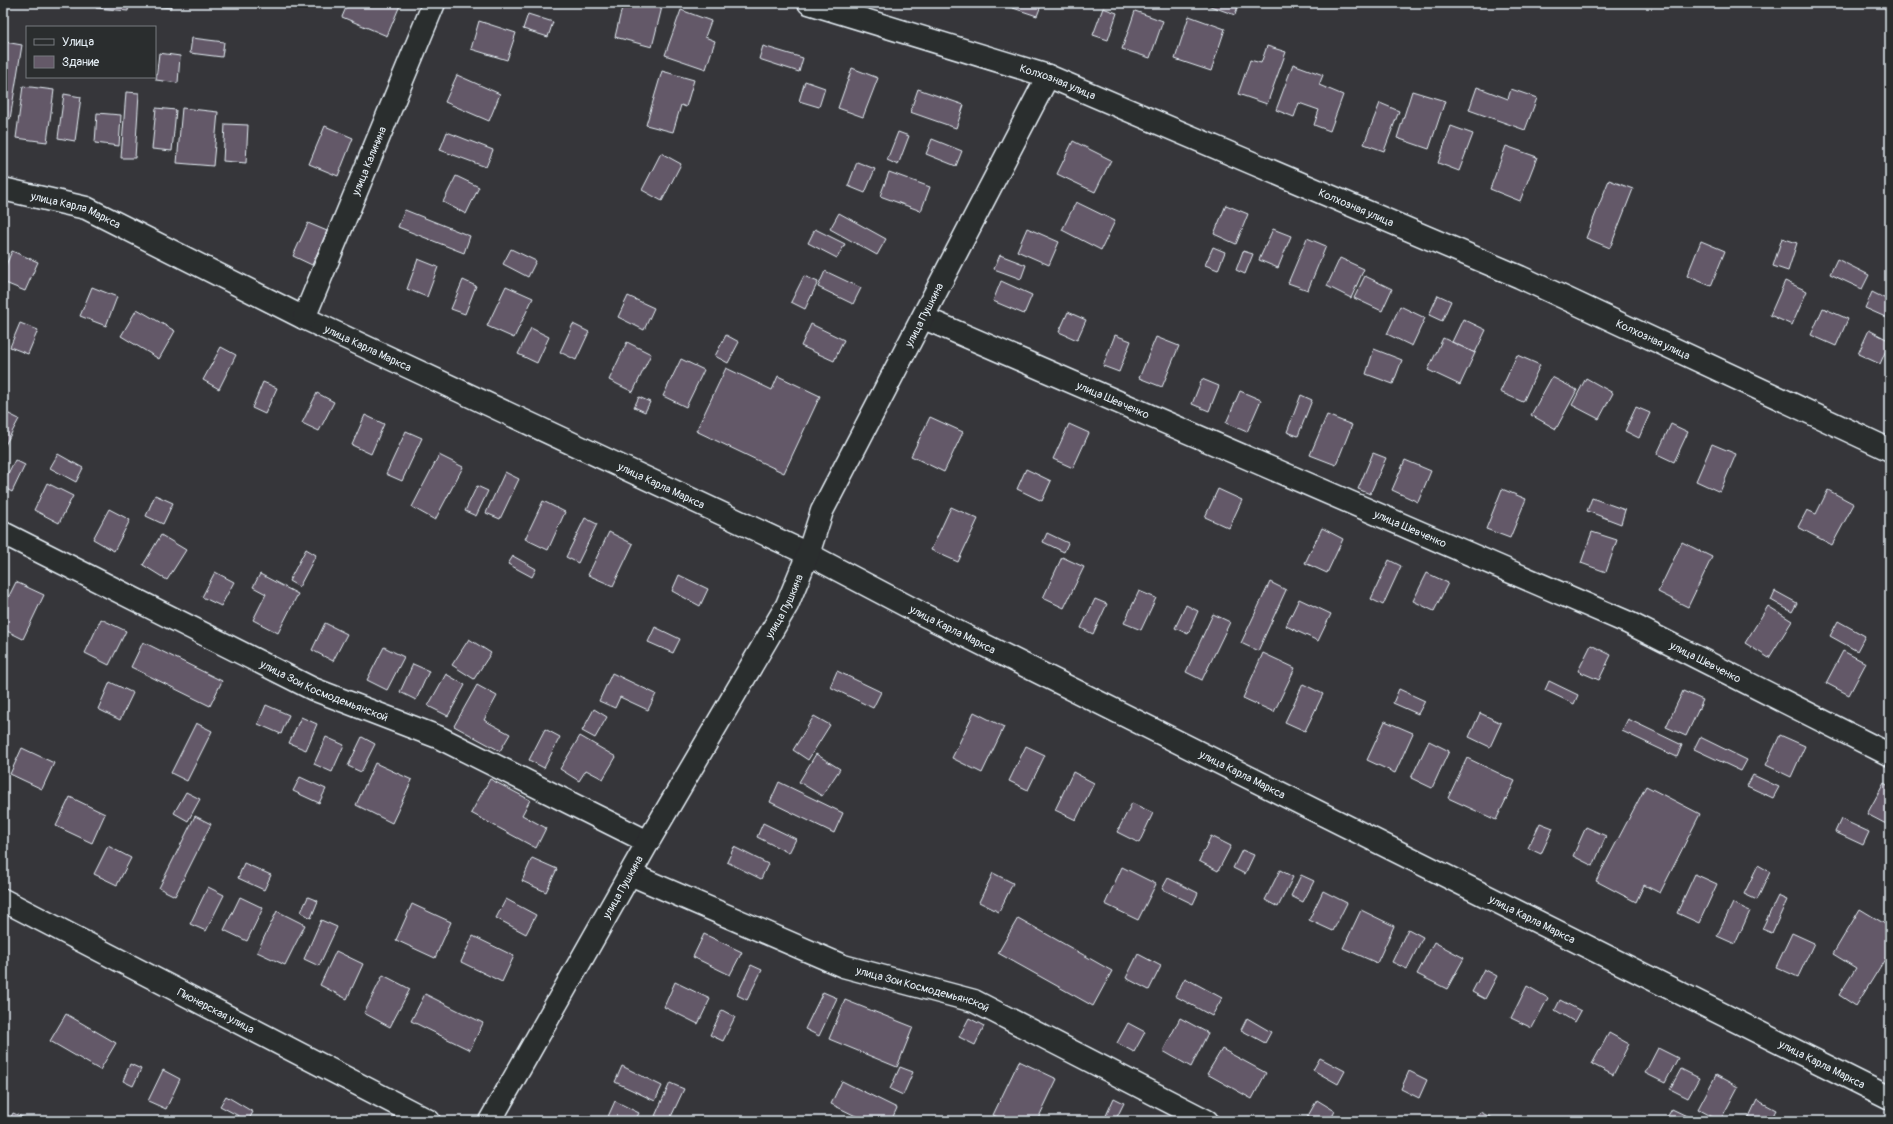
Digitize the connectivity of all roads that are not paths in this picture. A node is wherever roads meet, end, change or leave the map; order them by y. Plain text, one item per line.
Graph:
1 (434, 3) edge
2 (809, 3) edge
3 (1048, 76) junction
4 (3, 189) edge
5 (304, 318) junction
6 (924, 318) junction
7 (1890, 450) edge
8 (3, 533) edge
9 (808, 554) junction
10 (1890, 755) edge
11 (648, 842) junction
12 (630, 874) junction
13 (3, 900) edge
14 (1890, 1098) edge
15 (429, 1121) edge
16 (490, 1121) edge
17 (1207, 1121) edge

1 - 5 street, улица Калинина
2 - 3 street, Колхозная улица
3 - 6 street, улица Пушкина
3 - 7 street, Колхозная улица
4 - 5 street, улица Карла Маркса
5 - 9 street, улица Карла Маркса
6 - 9 street, улица Пушкина
6 - 10 street, улица Шевченко
8 - 11 street, улица Зои Космодемьянской
9 - 11 street, улица Пушкина
9 - 14 street, улица Карла Маркса
11 - 12 street, улица Пушкина
12 - 16 street, улица Пушкина
12 - 17 street, улица Зои Космодемьянской
13 - 15 street, Пионерская улица

